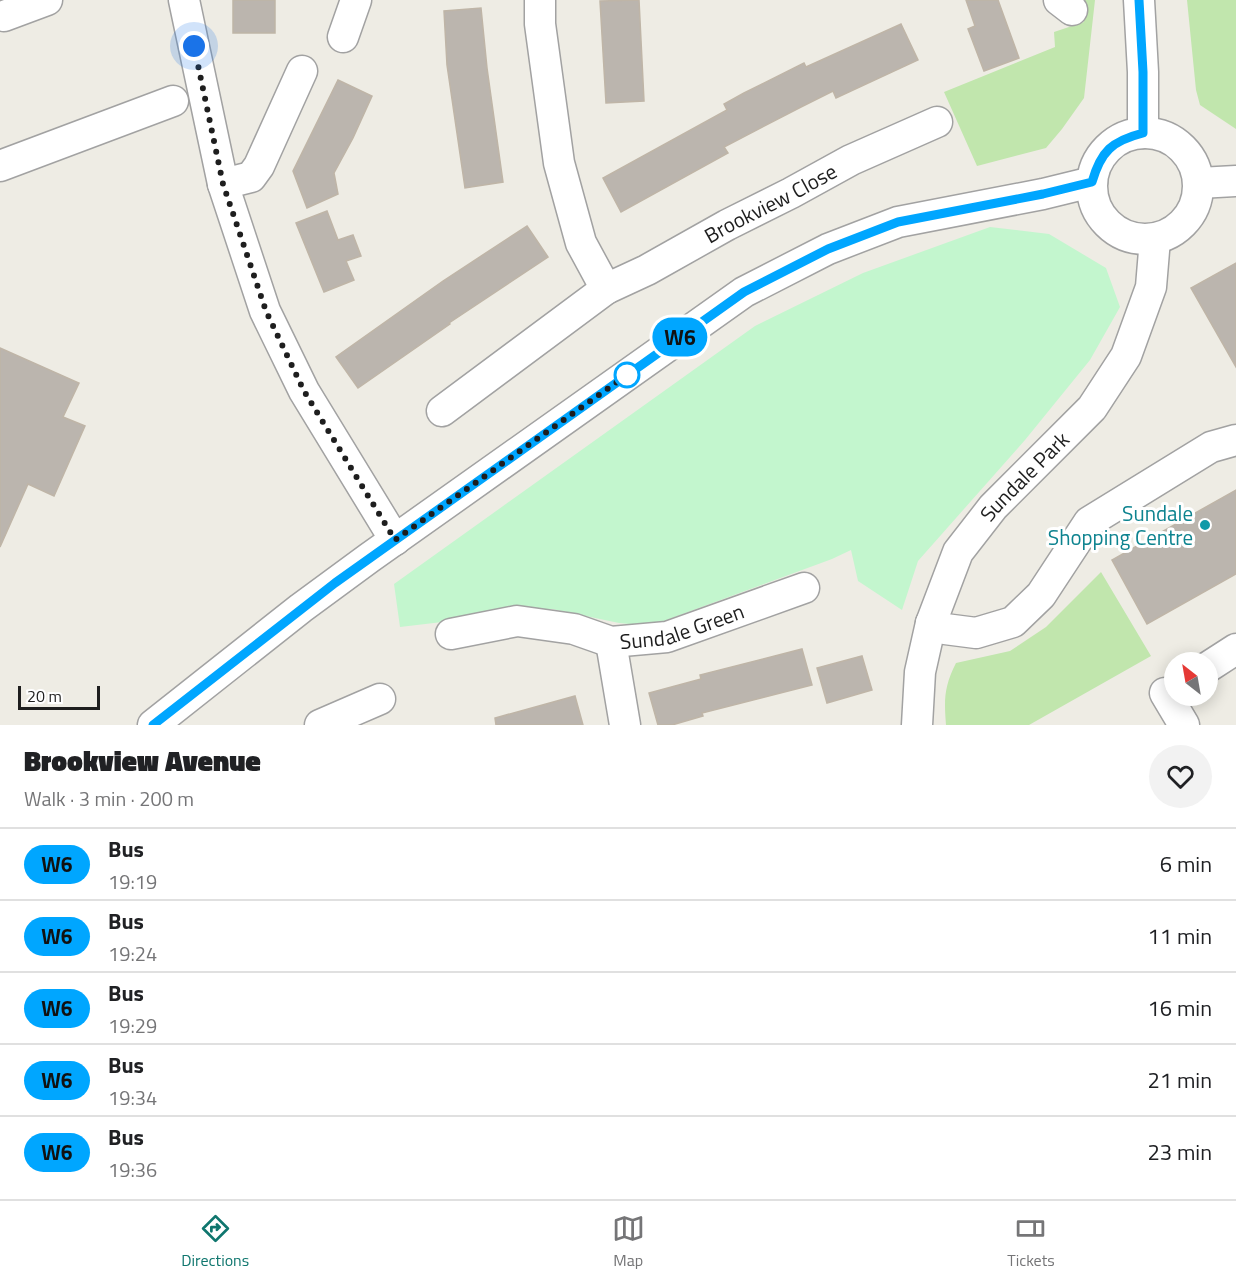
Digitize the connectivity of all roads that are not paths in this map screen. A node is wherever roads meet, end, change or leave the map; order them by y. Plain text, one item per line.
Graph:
1 (46, 0) edge
2 (184, 0) edge
3 (356, 0) edge
4 (540, 0) edge
5 (1139, 0) edge
6 (4, 16) dead end
7 (344, 37) dead end
8 (302, 71) dead end
9 (173, 101) dead end
10 (937, 122) dead end
11 (1143, 133) junction
12 (0, 166) edge
13 (1236, 181) edge
14 (1092, 182) junction
15 (1199, 183) junction
16 (223, 184) junction
17 (1155, 239) junction
18 (606, 288) junction
19 (442, 411) dead end
20 (1236, 440) edge
21 (395, 540) junction
22 (804, 588) dead end
23 (931, 623) junction
24 (451, 634) dead end
25 (611, 642) junction
26 (1236, 649) edge
27 (1218, 661) edge
28 (380, 699) dead end
29 (1172, 706) edge
30 (157, 724) edge
31 (320, 725) edge
32 (625, 725) edge
33 (917, 725) edge
34 (1184, 725) edge

1 - 6 street
2 - 16 street
3 - 7 street
4 - 18 street
5 - 11 street
8 - 16 street
9 - 12 street
10 - 18 street, Brookview Close
11 - 14 street
11 - 15 street
13 - 15 street
14 - 17 street
14 - 21 street
15 - 17 street
16 - 21 street
17 - 23 street, Sundale Park
18 - 19 street, Brookview Close
20 - 23 street
21 - 30 street
22 - 25 street, Sundale Green
23 - 33 street, Sundale Park
24 - 25 street, Sundale Green
25 - 32 street
26 - 27 street
28 - 31 street
29 - 34 street

